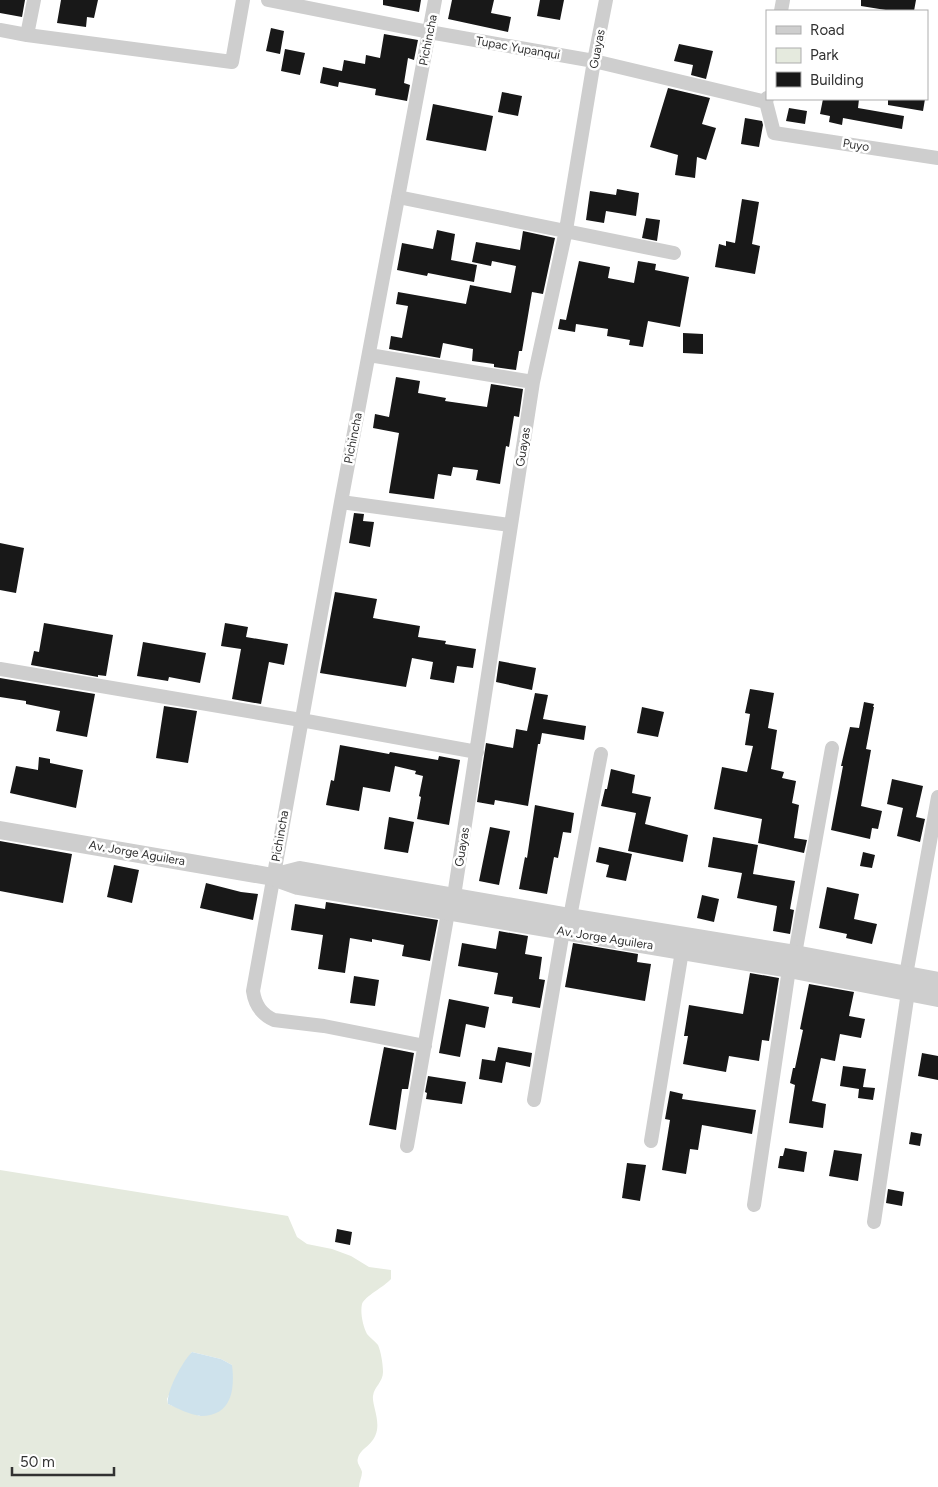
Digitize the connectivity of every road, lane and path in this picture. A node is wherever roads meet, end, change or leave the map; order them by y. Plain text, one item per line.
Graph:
1 (34, 0) edge
2 (243, 0) edge
3 (268, 0) edge
4 (435, 0) edge
5 (606, 0) edge
6 (0, 30) edge
7 (429, 32) junction
8 (27, 35) junction
9 (594, 61) junction
10 (766, 100) edge
11 (938, 158) edge
12 (398, 197) junction
13 (566, 230) junction
14 (674, 253) dead end
15 (369, 354) junction
16 (533, 382) junction
17 (341, 502) junction
18 (510, 525) junction
19 (0, 669) edge
20 (301, 720) junction
21 (832, 748) dead end
22 (476, 752) junction
23 (601, 754) dead end
24 (938, 797) edge
25 (0, 830) edge
26 (273, 877) junction
27 (451, 904) junction
28 (566, 924) junction
29 (682, 951) junction
30 (792, 961) junction
31 (938, 982) edge
32 (907, 984) junction
33 (938, 998) edge
34 (425, 1046) junction
35 (534, 1100) dead end
36 (651, 1141) dead end
37 (407, 1146) dead end
38 (754, 1205) dead end
39 (874, 1222) dead end

1 - 8 street
2 - 8 street
3 - 7 street, Tupac Yupanqui
4 - 7 street, Pichincha
5 - 9 street, Guayas
6 - 8 street
7 - 9 street, Tupac Yupanqui
7 - 12 street, Pichincha
9 - 10 street, Tupac Yupanqui
9 - 13 street, Guayas
10 - 11 street, Puyo
12 - 13 street
12 - 15 street, Pichincha
13 - 14 street
13 - 16 street, Guayas
15 - 16 street
15 - 17 street, Pichincha
16 - 18 street, Guayas
17 - 18 street
17 - 20 street, Pichincha
18 - 22 street, Guayas
19 - 20 street
20 - 22 street
20 - 26 street, Pichincha
21 - 30 street
22 - 27 street, Guayas
23 - 28 street
24 - 32 street
25 - 26 street, Av. Jorge Aguilera
26 - 27 street, Av. Jorge Aguilera
26 - 34 street, Pichincha
27 - 28 street, Av. Jorge Aguilera
27 - 34 street, Guayas
28 - 29 street, Av. Jorge Aguilera
28 - 30 street, Av. Jorge Aguilera
28 - 35 street
29 - 30 street, Av. Jorge Aguilera
29 - 36 street
30 - 32 street, Av. Jorge Aguilera
30 - 38 street
31 - 32 street, Av. Jorge Aguilera
32 - 33 street, Av. Jorge Aguilera
32 - 39 street
34 - 37 street, Guayas

